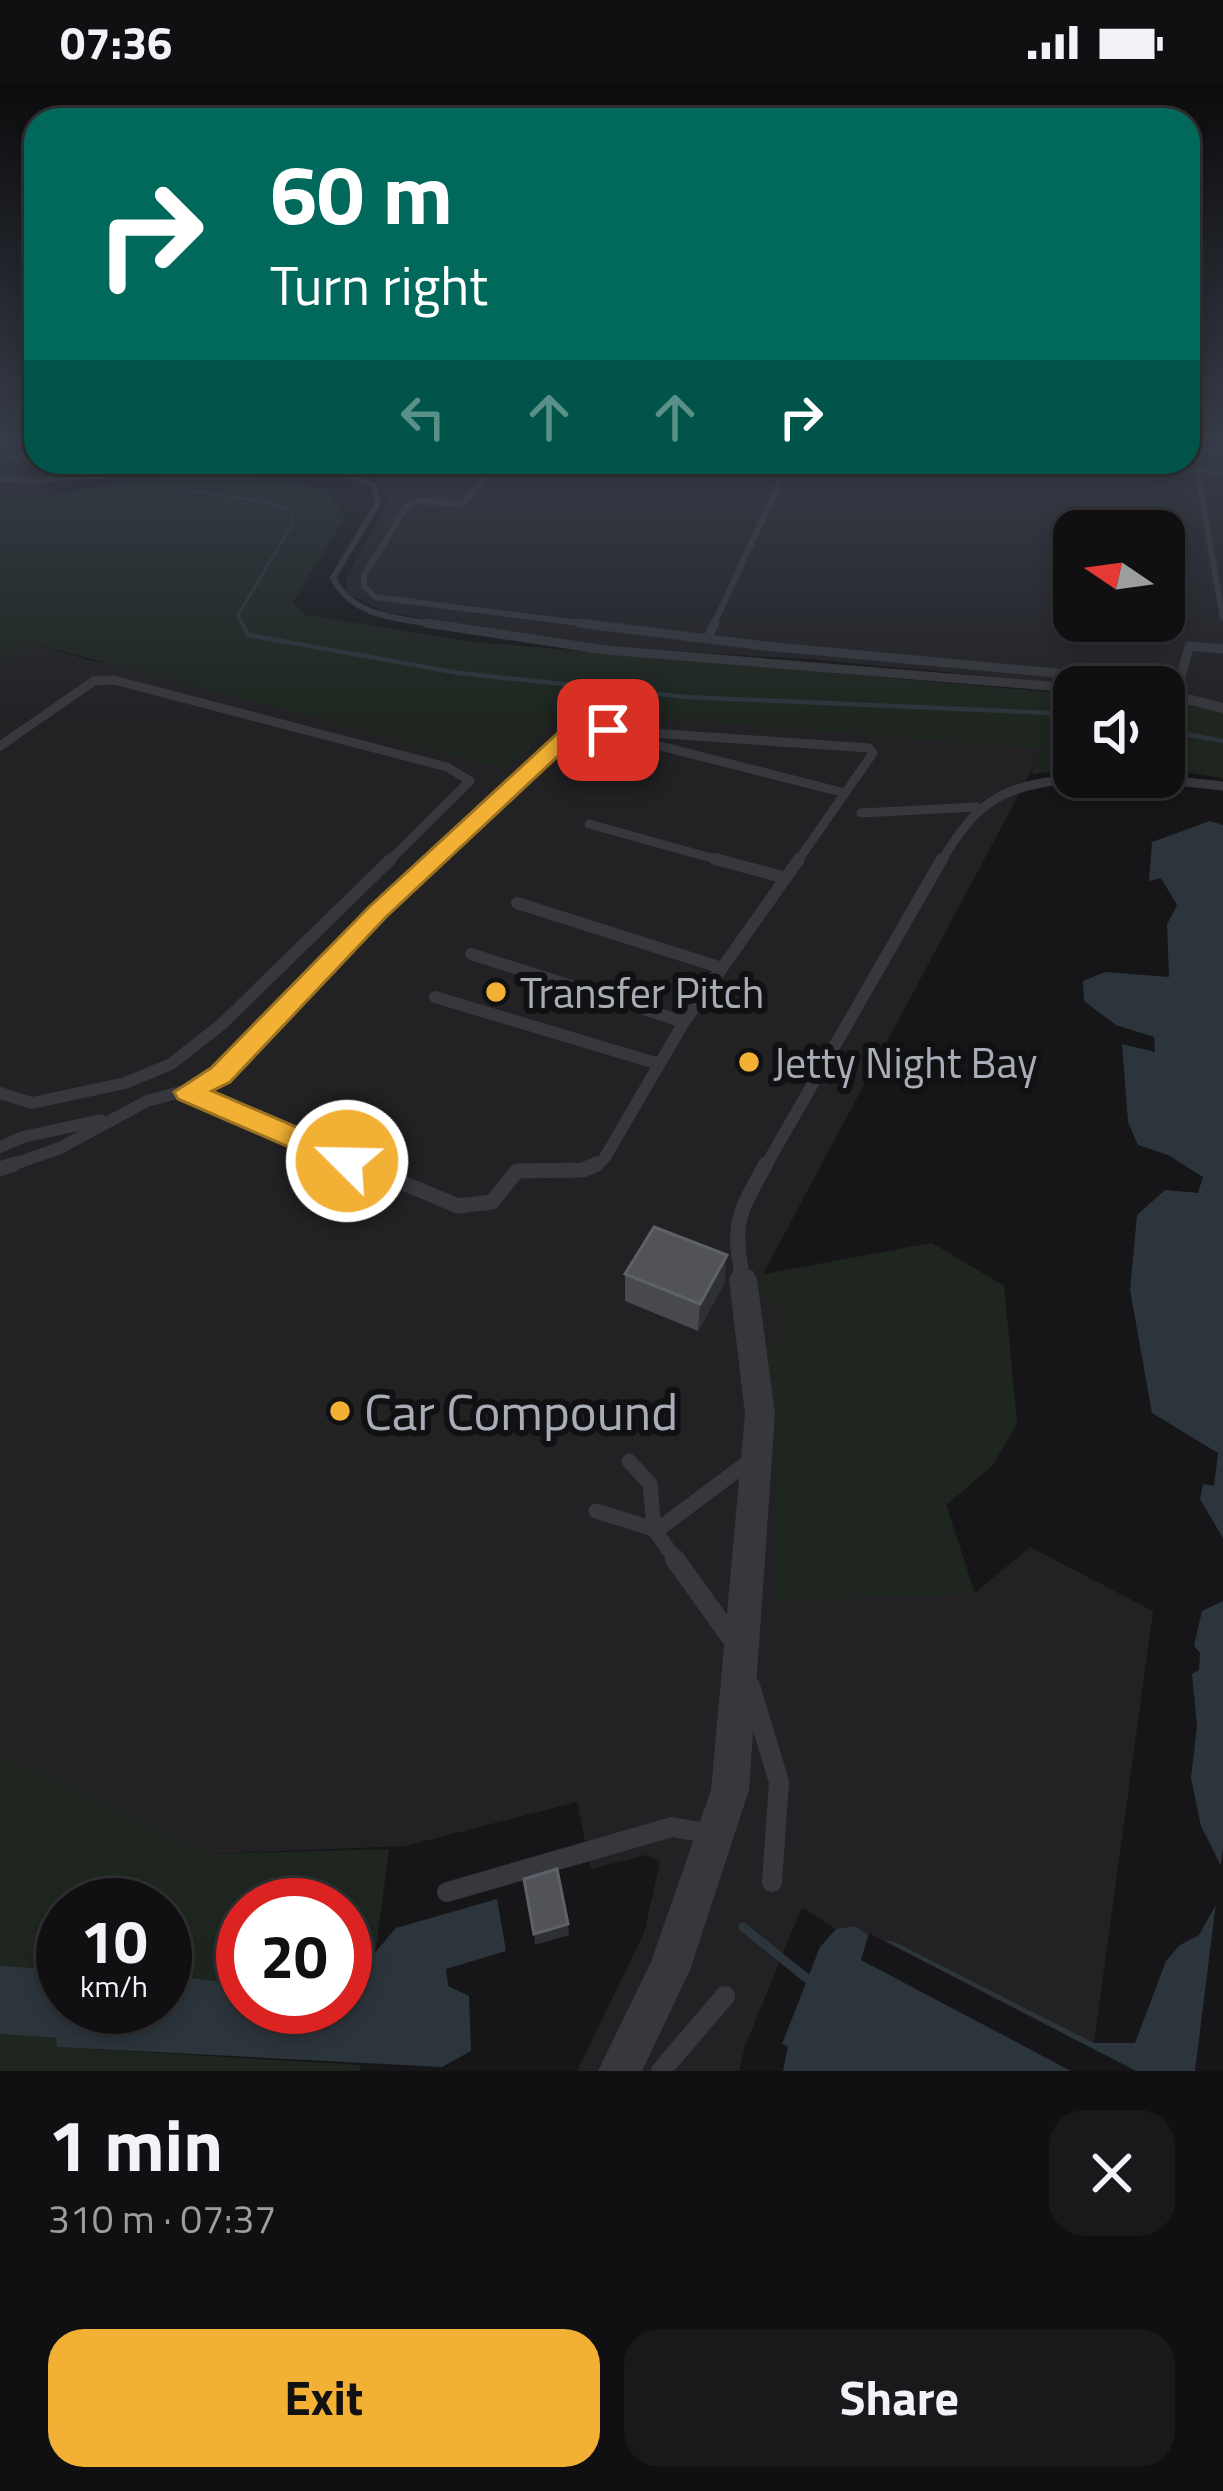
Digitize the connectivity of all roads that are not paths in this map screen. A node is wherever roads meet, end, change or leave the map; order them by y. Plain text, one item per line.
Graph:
1 (359, 535) edge
2 (390, 535) edge
3 (755, 535) edge
4 (1208, 535) edge
5 (1223, 618) edge
6 (707, 639) junction
7 (1223, 649) edge
8 (1053, 672) edge
9 (1185, 679) edge
10 (1053, 686) edge
11 (1185, 696) edge
12 (1223, 708) edge
13 (0, 746) edge
14 (660, 746) dead end
15 (1185, 782) edge
16 (1053, 783) edge
17 (1223, 786) edge
18 (845, 794) junction
19 (977, 808) junction
20 (861, 812) dead end
21 (589, 824) dead end
22 (786, 878) junction
23 (517, 903) dead end
24 (471, 954) dead end
25 (722, 968) junction
26 (435, 998) dead end
27 (684, 1022) junction
28 (659, 1064) junction
29 (188, 1092) junction
30 (3, 1099) edge
31 (114, 1117) junction
32 (0, 1147) edge
33 (0, 1169) edge
34 (743, 1279) joint
35 (758, 1455) junction
36 (628, 1461) dead end
37 (596, 1510) dead end
38 (655, 1530) junction
39 (742, 1658) junction
40 (718, 1835) junction
41 (772, 1882) dead end
42 (446, 1892) dead end
43 (725, 1996) dead end
44 (619, 2071) edge
45 (661, 2071) edge

1 - 10 lane
2 - 6 lane
3 - 6 lane
4 - 5 lane
6 - 8 lane
7 - 9 lane
11 - 12 street
13 - 30 lane
14 - 18 lane
15 - 17 lane
16 - 19 lane
18 - 22 lane
18 - 29 lane
19 - 20 lane
19 - 34 lane
21 - 22 lane
22 - 25 lane
23 - 25 lane
24 - 27 lane
25 - 27 lane
26 - 28 lane
27 - 28 lane
28 - 29 lane
29 - 31 lane
31 - 32 lane
31 - 33 lane
34 - 35 street
35 - 38 lane
35 - 39 street
36 - 38 lane
37 - 38 lane
38 - 39 lane
39 - 40 street
39 - 41 lane
40 - 42 lane
40 - 44 street
43 - 45 lane

